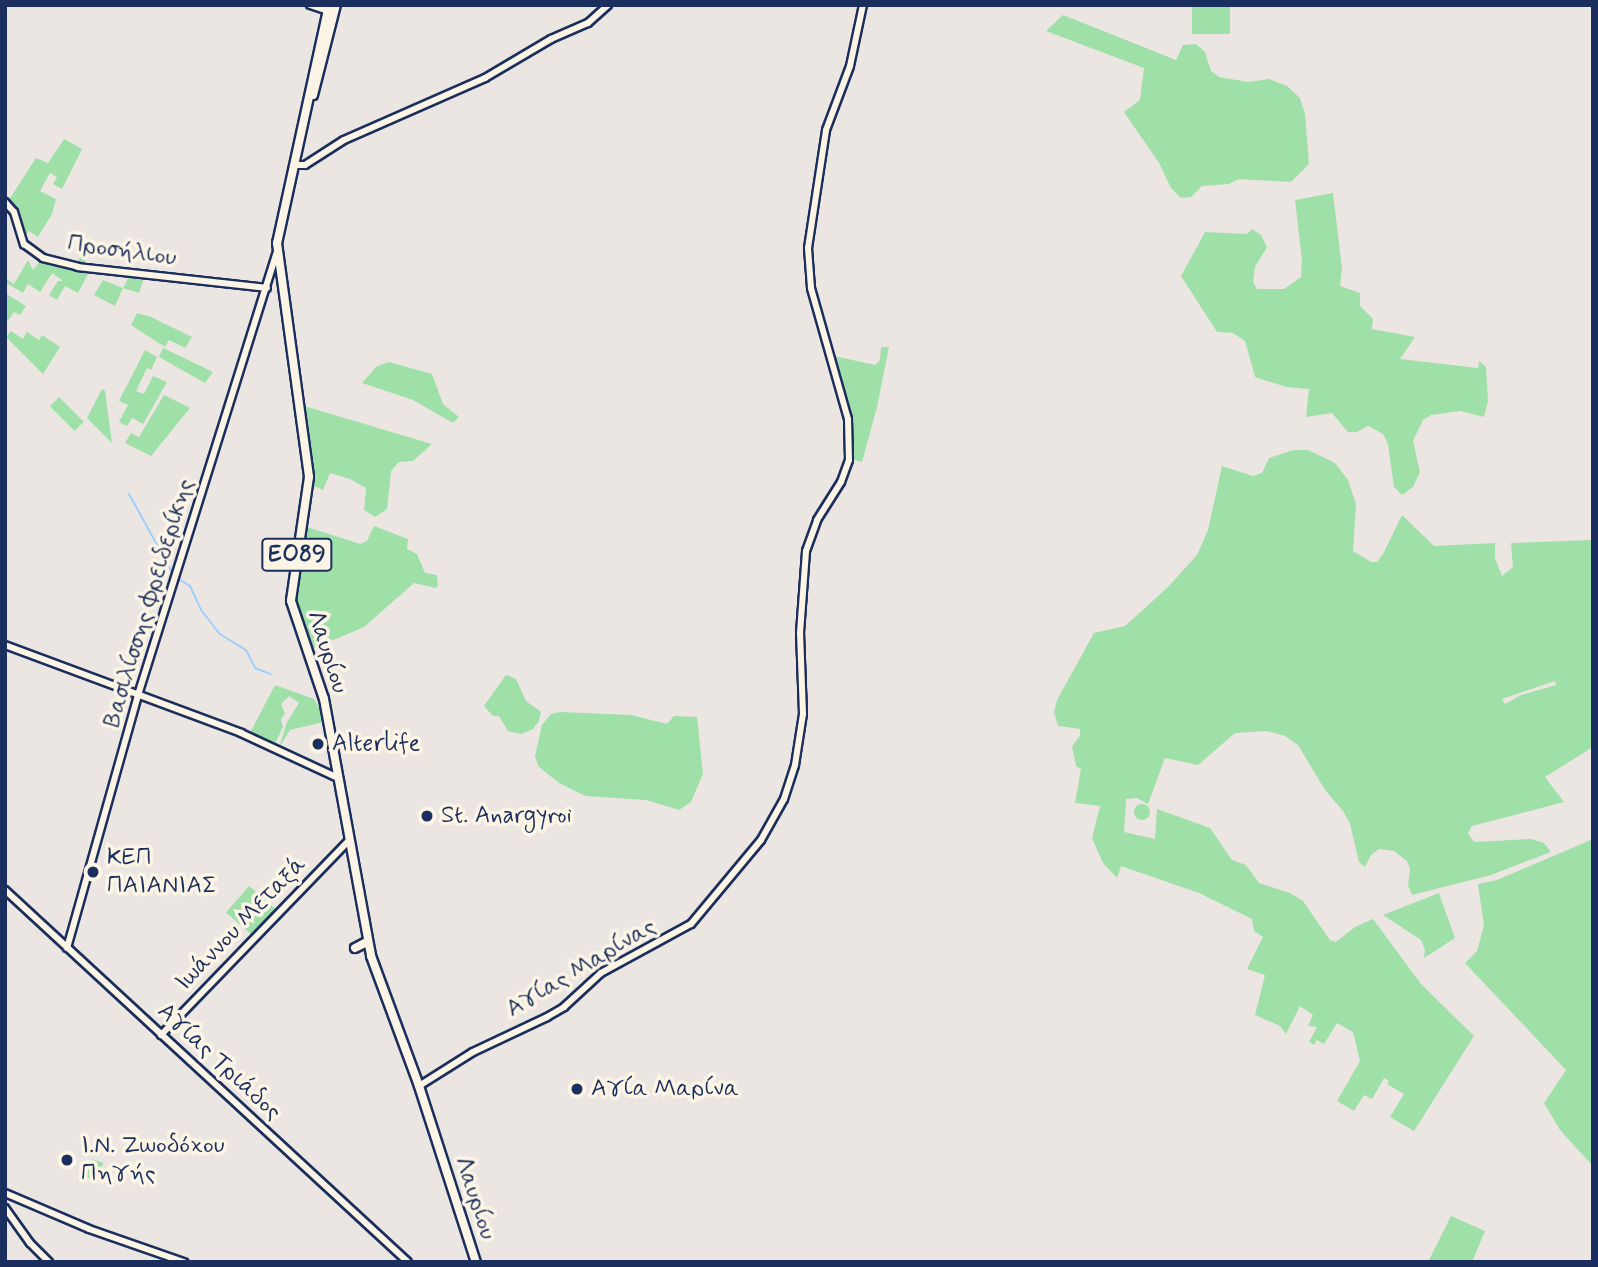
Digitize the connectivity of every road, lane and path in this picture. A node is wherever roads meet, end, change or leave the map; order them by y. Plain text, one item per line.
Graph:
1 (310, 5) edge
2 (608, 5) edge
3 (863, 5) edge
4 (331, 8) edge
5 (294, 164) junction
6 (5, 202) edge
7 (277, 252) junction
8 (281, 278) junction
9 (268, 286) junction
10 (5, 645) edge
11 (138, 695) junction
12 (338, 778) junction
13 (349, 840) junction
14 (5, 890) edge
15 (367, 942) junction
16 (67, 948) junction
17 (355, 948) dead end
18 (161, 1035) junction
19 (419, 1086) junction
20 (5, 1193) edge
21 (6, 1214) edge
22 (475, 1258) edge
23 (49, 1262) edge
24 (184, 1262) edge
25 (408, 1262) edge
26 (466, 1262) edge

1 - 4 street
2 - 5 street
3 - 19 street, Αγίας Μαρίνας
4 - 5 main road, Λαυρίου / ΕΟ89
5 - 7 main road, Λαυρίου / ΕΟ89
6 - 9 street, Προσήλιου
7 - 8 main road, Λαυρίου / ΕΟ89
7 - 9 street, Βασιλίσσης Φρειδερίκης
8 - 9 street
8 - 12 main road, Λαυρίου / ΕΟ89
9 - 11 street, Βασιλίσσης Φρειδερίκης
10 - 11 street
11 - 12 street
11 - 16 street, Βασιλίσσης Φρειδερίκης
12 - 13 main road, Λαυρίου / ΕΟ89
13 - 15 main road, Λαυρίου / ΕΟ89
13 - 18 street, Ιωάννου Μεταξά
14 - 16 street, Αγίας Τριάδος
15 - 17 main road
15 - 19 main road, Λαυρίου / ΕΟ89
16 - 18 street, Αγίας Τριάδος
18 - 25 street, Αγίας Τριάδος
19 - 22 main road, Λαυρίου / ΕΟ89
20 - 24 street
21 - 23 street
22 - 26 street

